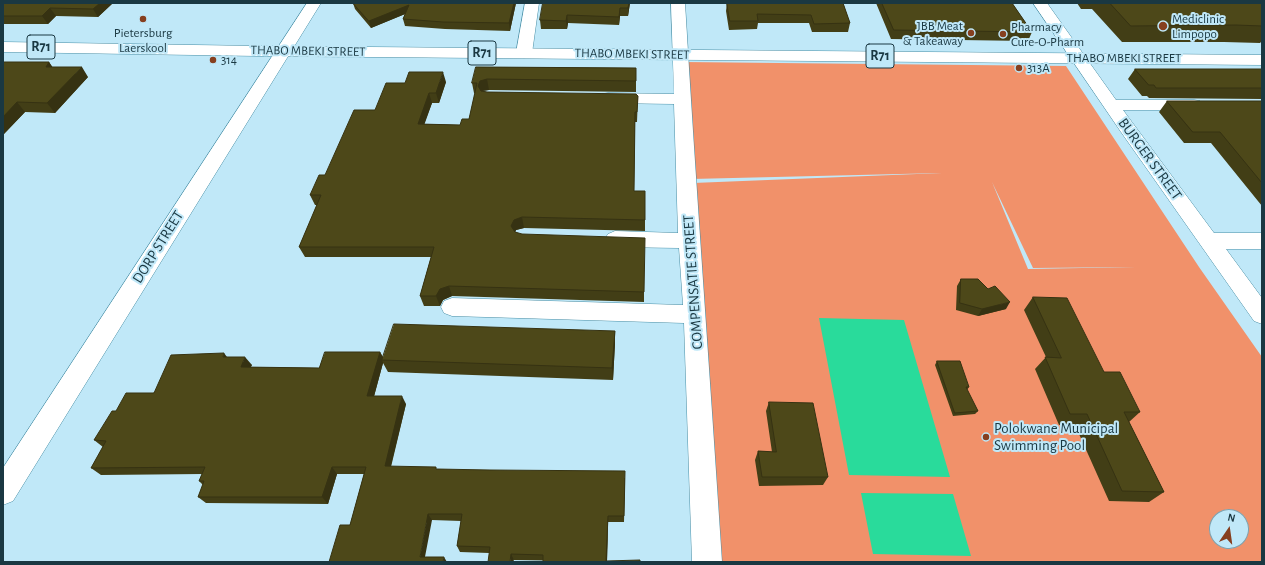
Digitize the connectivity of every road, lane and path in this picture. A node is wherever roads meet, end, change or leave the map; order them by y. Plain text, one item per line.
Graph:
1 (314, 3) edge
2 (532, 3) edge
3 (678, 3) edge
4 (1040, 3) edge
5 (3, 47) edge
6 (284, 51) junction
7 (524, 53) junction
8 (681, 55) junction
9 (1079, 58) junction
10 (1262, 60) edge
11 (590, 97) edge
12 (683, 99) junction
13 (1111, 105) junction
14 (1207, 105) edge
15 (594, 238) edge
16 (689, 241) junction
17 (1209, 241) junction
18 (1262, 241) edge
19 (452, 307) dead end
20 (1261, 312) edge
21 (696, 314) junction
22 (3, 492) edge
23 (707, 562) edge

1 - 6 street, DORP STREET
2 - 7 street
3 - 8 street, COMPENSATIE STREET
4 - 9 street, BURGER STREET
5 - 6 street, THABO MBEKI STREET / R71
6 - 7 street, THABO MBEKI STREET / R71
6 - 22 street, DORP STREET
7 - 8 street, THABO MBEKI STREET / R71
8 - 9 street, THABO MBEKI STREET / R71
8 - 12 street, COMPENSATIE STREET
9 - 10 street, THABO MBEKI STREET / R71
9 - 13 street, BURGER STREET
11 - 12 street
12 - 16 street, COMPENSATIE STREET
13 - 14 street
13 - 17 street, BURGER STREET
15 - 16 street
16 - 21 street, COMPENSATIE STREET
17 - 18 street
17 - 20 street, BURGER STREET
19 - 21 street
21 - 23 street, COMPENSATIE STREET

